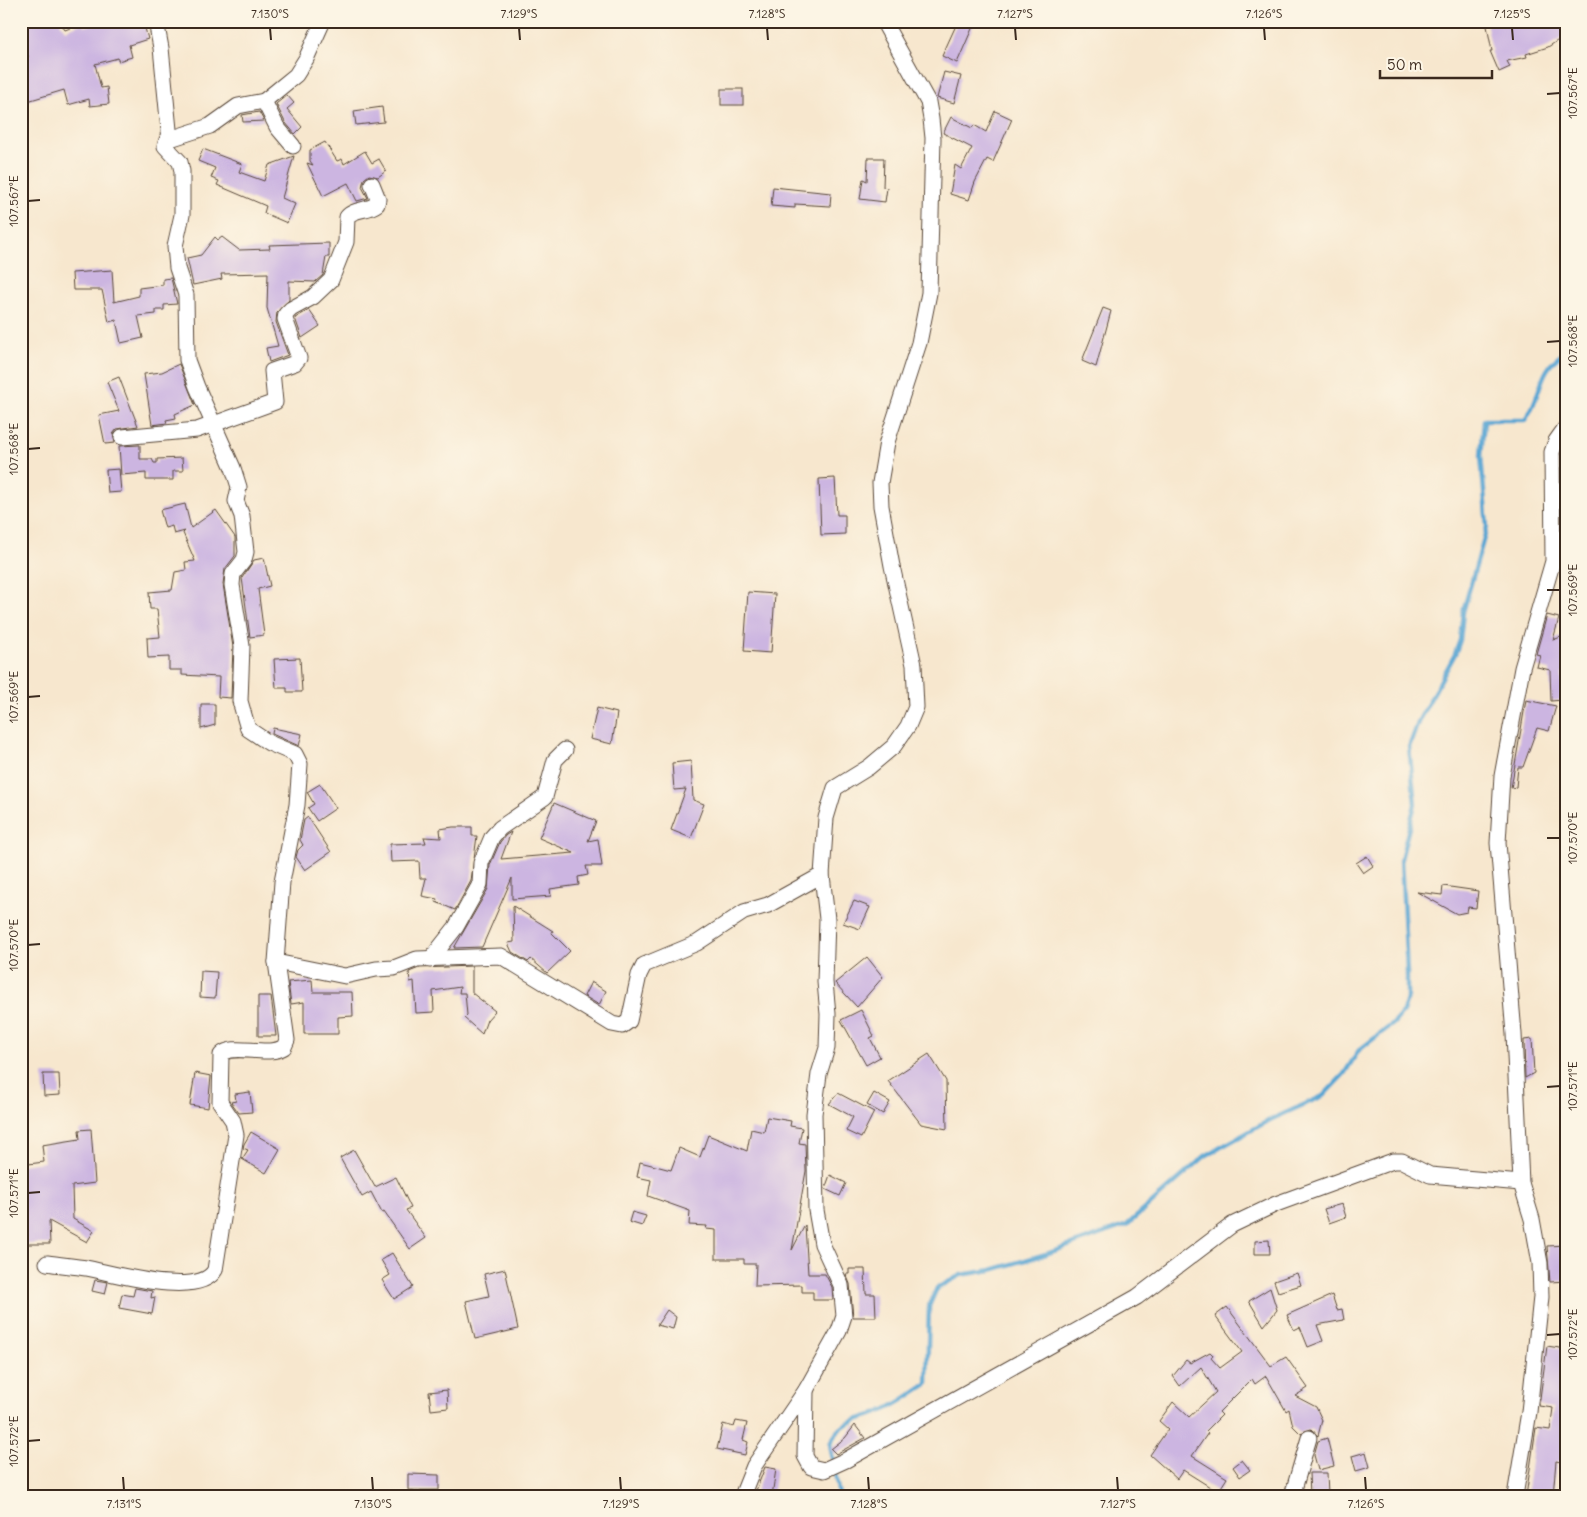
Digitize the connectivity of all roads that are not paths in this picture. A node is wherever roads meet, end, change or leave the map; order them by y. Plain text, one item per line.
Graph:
1 (156, 21) edge
2 (323, 21) edge
3 (883, 21) edge
4 (264, 101) junction
5 (170, 140) junction
6 (293, 146) dead end
7 (372, 184) dead end
8 (213, 425) junction
9 (1566, 427) edge
10 (122, 437) dead end
11 (565, 750) dead end
12 (822, 875) junction
13 (430, 960) junction
14 (276, 962) junction
15 (1521, 1183) junction
16 (48, 1263) dead end
17 (806, 1390) junction
18 (1310, 1438) dead end
19 (742, 1496) edge
20 (1292, 1496) edge
21 (1515, 1496) edge

1 - 5 street
2 - 4 street
3 - 12 street
4 - 5 street
4 - 6 street
5 - 8 street
7 - 8 street
8 - 10 street
8 - 14 street
9 - 15 street
11 - 13 street
12 - 13 street
12 - 17 street
13 - 14 street
14 - 16 street
15 - 17 street
15 - 21 street
17 - 19 street
18 - 20 street

